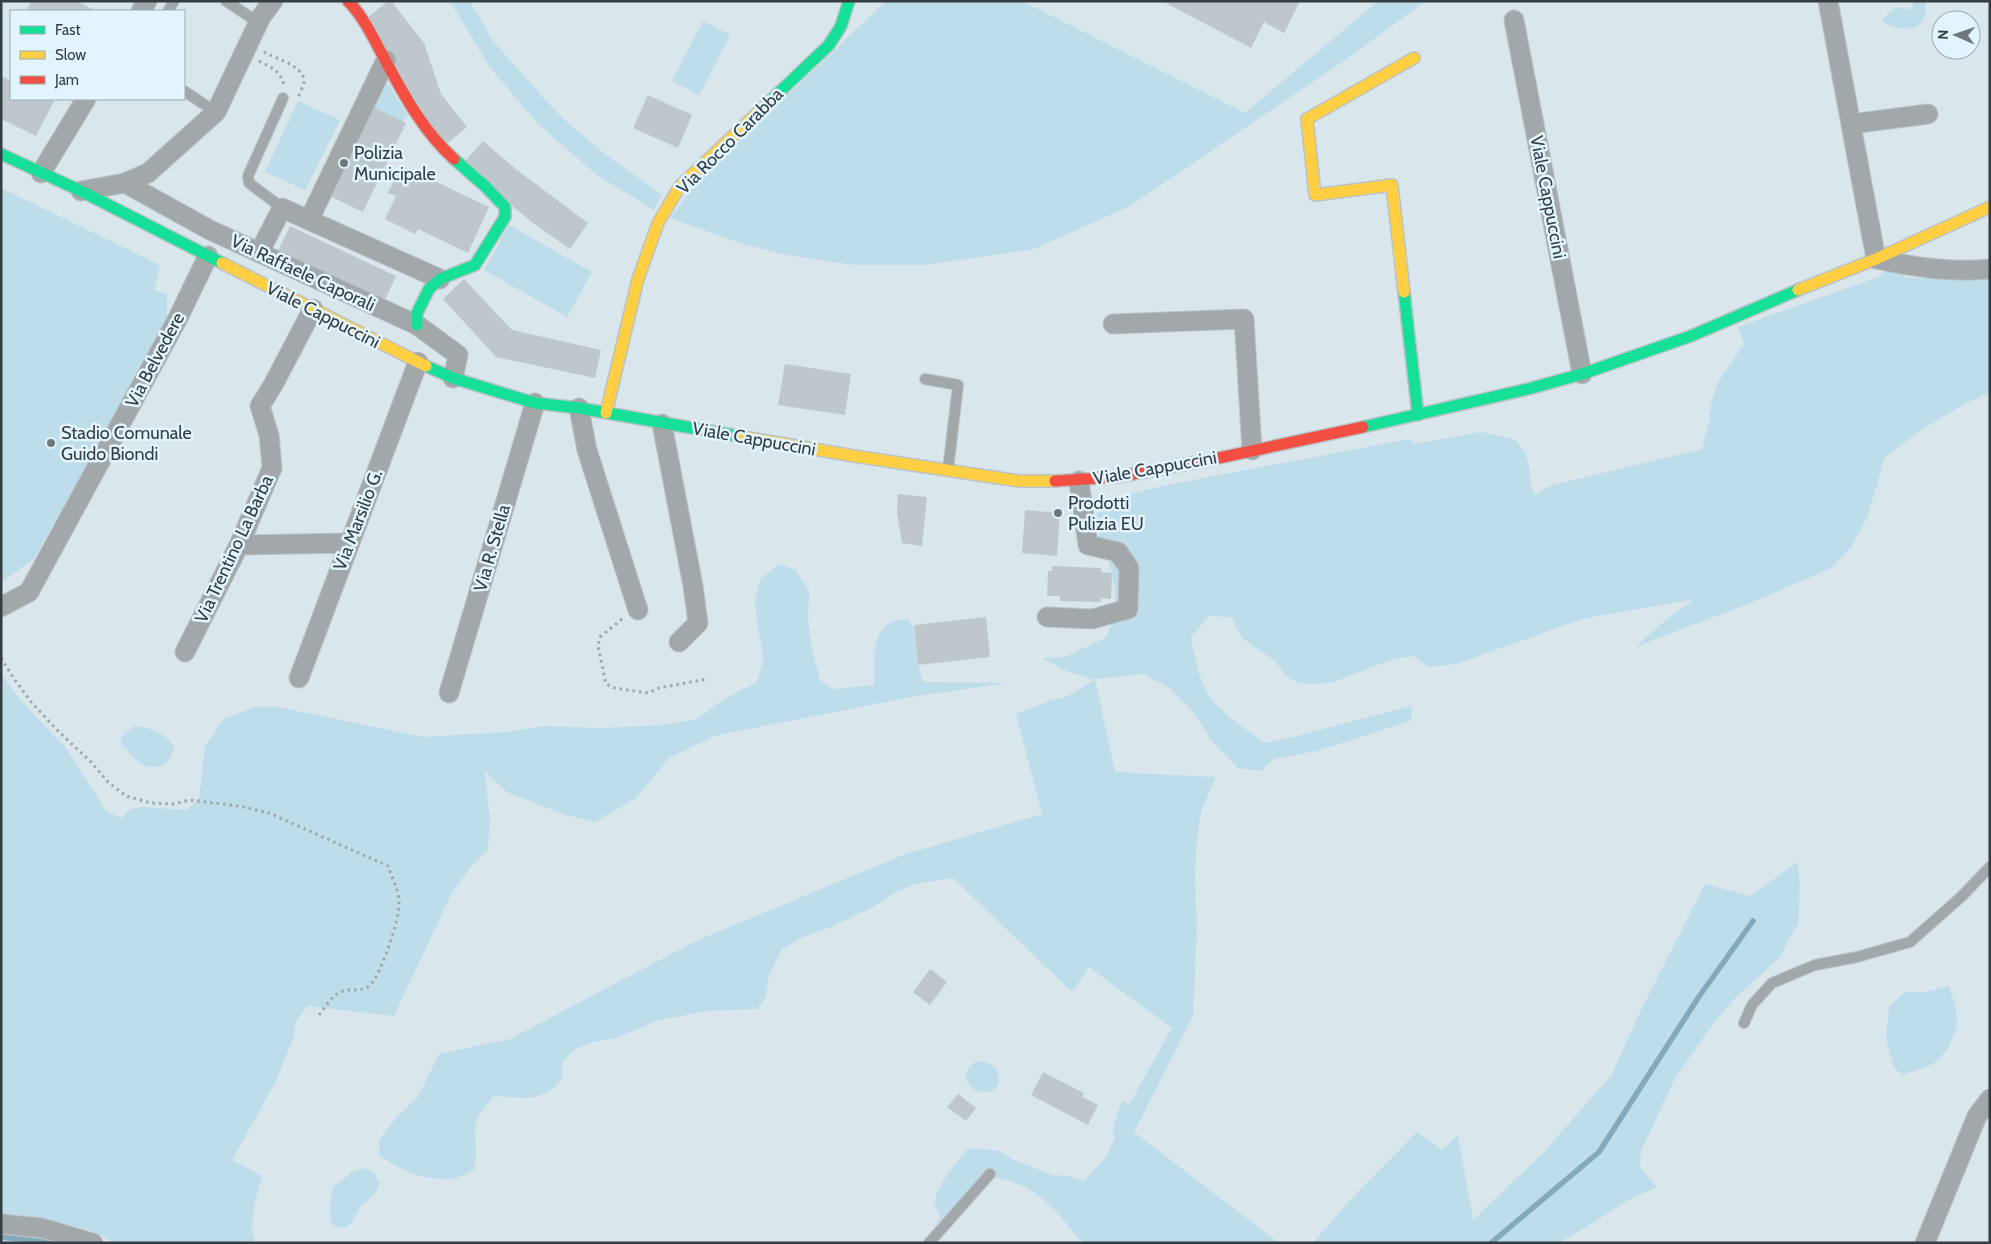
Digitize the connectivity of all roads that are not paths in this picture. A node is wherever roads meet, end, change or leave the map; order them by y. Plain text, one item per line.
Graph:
1 (226, 1) edge
2 (273, 1) edge
3 (348, 1) edge
4 (849, 1) edge
5 (1828, 1) edge
6 (1514, 20) dead end
7 (259, 23) junction
8 (1414, 58) dead end
9 (386, 60) junction
10 (185, 92) edge
11 (284, 95) road end
12 (85, 100) edge
13 (216, 112) junction
14 (1928, 114) dead end
15 (1851, 124) junction
16 (1, 154) edge
17 (41, 172) junction
18 (125, 183) junction
19 (80, 191) junction
20 (1990, 207) edge
21 (282, 208) junction
22 (309, 220) junction
23 (259, 252) junction
24 (208, 256) junction
25 (1876, 259) junction
26 (1990, 269) edge
27 (440, 279) junction
28 (312, 309) junction
29 (1113, 324) dead end
30 (417, 325) junction
31 (418, 362) junction
32 (1582, 374) junction
33 (452, 378) junction
34 (925, 379) dead end
35 (535, 403) junction
36 (578, 408) junction
37 (606, 413) junction
38 (1418, 415) junction
39 (662, 424) junction
40 (1252, 450) junction
41 (948, 470) junction
42 (1079, 480) junction
43 (350, 543) junction
44 (239, 545) junction
45 (1, 607) edge
46 (638, 610) road end
47 (1047, 618) dead end
48 (678, 642) dead end
49 (185, 652) dead end
50 (299, 678) dead end
51 (449, 693) dead end
52 (1990, 867) edge
53 (1744, 1023) dead end
54 (1990, 1099) edge
55 (990, 1174) dead end
56 (1, 1224) edge
57 (93, 1243) edge
58 (929, 1243) edge
59 (1925, 1243) edge

1 - 7 lane
2 - 7 street
3 - 9 street
4 - 37 street, Via Rocco Carabba
5 - 15 street
6 - 32 street, Viale Cappuccini
7 - 13 street
8 - 38 street
9 - 22 street
9 - 27 street
10 - 13 lane
11 - 21 lane
12 - 17 street
13 - 18 street
14 - 15 street
15 - 25 street
16 - 17 street, Viale Cappuccini
17 - 19 street, Viale Cappuccini
18 - 19 street
18 - 23 street, Via Raffaele Caporali
19 - 24 street, Viale Cappuccini
20 - 25 street, Viale Cappuccini
21 - 22 street
21 - 23 street
22 - 27 street
23 - 30 street, Via Raffaele Caporali
24 - 28 street, Viale Cappuccini
24 - 45 street, Via Belvedere
25 - 26 street
25 - 32 street, Viale Cappuccini
27 - 30 street
28 - 31 street, Viale Cappuccini
28 - 44 street, Via Trentino La Barba
29 - 40 street
30 - 33 street, Via Raffaele Caporali
31 - 33 street, Viale Cappuccini
31 - 43 street, Via Marsilio G.
32 - 38 street, Viale Cappuccini
33 - 35 street, Viale Cappuccini
34 - 41 lane
35 - 36 street, Viale Cappuccini
35 - 51 street, Via R. Stella
36 - 37 street, Viale Cappuccini
36 - 46 street
37 - 39 street, Viale Cappuccini
38 - 40 street, Viale Cappuccini
39 - 41 street, Viale Cappuccini
39 - 48 street, Viale Cappuccini
40 - 42 street, Viale Cappuccini
41 - 42 street, Viale Cappuccini
42 - 47 street
43 - 44 street
43 - 50 street, Via Marsilio G.
44 - 49 street, Via Trentino La Barba
52 - 53 lane
54 - 59 street
55 - 58 lane
56 - 57 street

